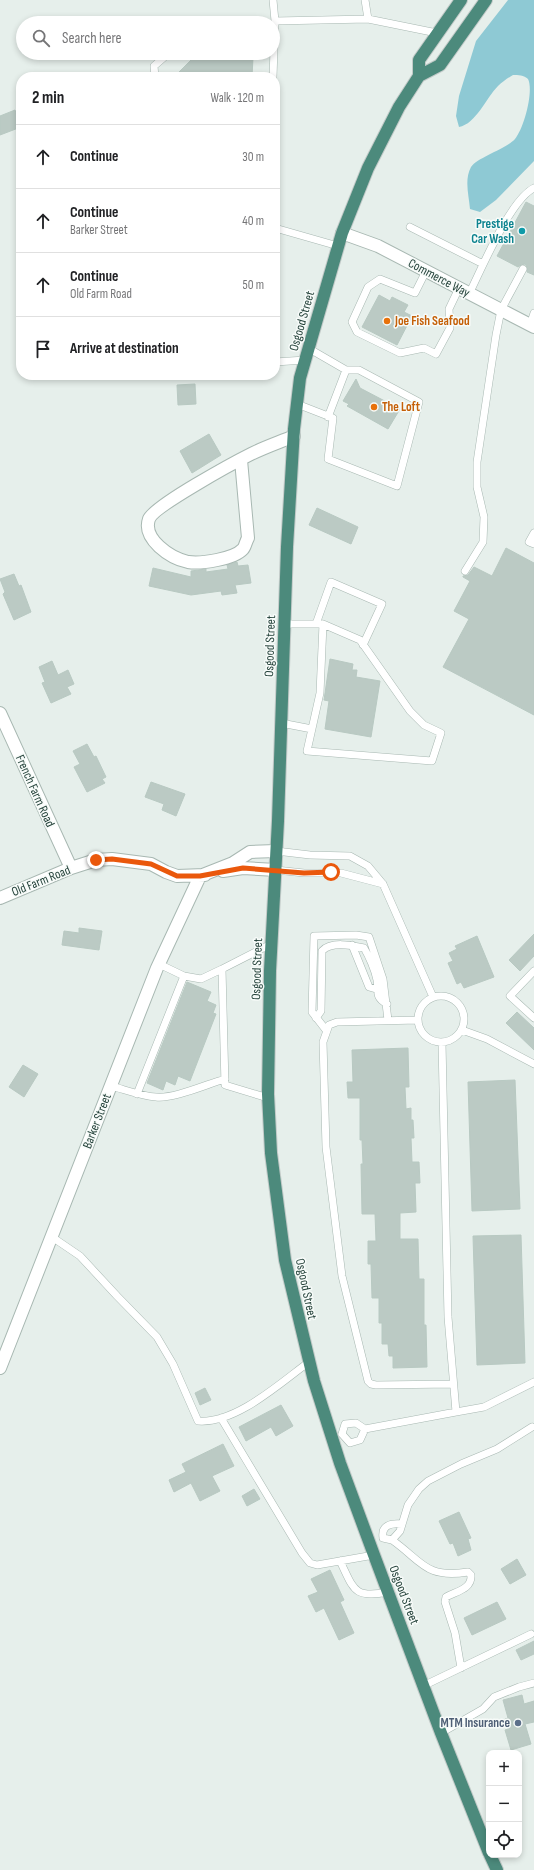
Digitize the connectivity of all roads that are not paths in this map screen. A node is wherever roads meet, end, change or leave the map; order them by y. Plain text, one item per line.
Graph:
1 (272, 0) edge
2 (365, 0) edge
3 (461, 0) edge
4 (486, 0) edge
5 (273, 16) edge
6 (368, 19) junction
7 (280, 23) edge
8 (437, 33) junction
9 (161, 60) edge
10 (273, 60) edge
11 (155, 72) edge
12 (273, 72) edge
13 (419, 76) junction
14 (534, 188) edge
15 (410, 227) dead end
16 (280, 230) edge
17 (342, 233) junction
18 (338, 246) junction
19 (484, 264) junction
20 (523, 269) dead end
21 (426, 271) junction
22 (464, 291) junction
23 (501, 310) junction
24 (534, 313) edge
25 (532, 326) edge
26 (308, 348) junction
27 (305, 360) junction
28 (280, 362) edge
29 (346, 370) junction
30 (297, 404) junction
31 (328, 417) junction
32 (294, 436) junction
33 (240, 460) junction
34 (534, 533) edge
35 (534, 544) edge
36 (465, 571) dead end
37 (285, 624) junction
38 (320, 624) junction
39 (363, 645) junction
40 (0, 713) edge
41 (281, 724) junction
42 (312, 729) junction
43 (276, 851) junction
44 (71, 868) junction
45 (276, 870) junction
46 (200, 876) junction
47 (383, 884) junction
48 (0, 898) edge
49 (271, 944) junction
50 (352, 946) junction
51 (159, 964) junction
52 (222, 969) junction
53 (534, 971) edge
54 (184, 976) junction
55 (376, 990) junction
56 (433, 997) junction
57 (387, 1004) junction
58 (316, 1018) junction
59 (534, 1018) edge
60 (388, 1020) junction
61 (418, 1020) junction
62 (326, 1030) junction
63 (462, 1030) junction
64 (442, 1042) junction
65 (534, 1064) edge
66 (225, 1079) junction
67 (111, 1086) junction
68 (137, 1094) junction
69 (268, 1098) junction
70 (52, 1237) junction
71 (309, 1362) junction
72 (0, 1368) edge
73 (534, 1382) edge
74 (453, 1384) junction
75 (456, 1412) junction
76 (221, 1418) junction
77 (532, 1427) dead end
78 (365, 1429) junction
79 (337, 1436) junction
80 (402, 1524) junction
81 (382, 1538) junction
82 (392, 1540) junction
83 (373, 1551) junction
84 (340, 1561) junction
85 (388, 1592) junction
86 (531, 1634) dead end
87 (461, 1668) junction
88 (534, 1683) edge
89 (423, 1686) junction
90 (441, 1733) junction
91 (486, 1846) edge
92 (491, 1858) edge
93 (497, 1870) edge

1 - 5 lane
2 - 6 lane
3 - 8 highway, Osgood Street
4 - 13 highway, Osgood Street
6 - 7 lane
6 - 8 lane
8 - 13 highway, Osgood Street
9 - 11 lane
10 - 12 lane
13 - 17 highway, Osgood Street
14 - 19 lane
15 - 19 lane
16 - 18 lane
17 - 18 highway, Osgood Street
17 - 21 street, Commerce Way
18 - 26 highway, Osgood Street
19 - 22 lane
20 - 23 lane
21 - 22 street, Commerce Way
21 - 22 lane
22 - 23 street, Commerce Way
23 - 25 street, Commerce Way
23 - 36 lane
24 - 25 lane
26 - 27 highway, Osgood Street
26 - 29 lane
27 - 28 lane
27 - 30 highway, Osgood Street
29 - 31 lane
29 - 31 lane
30 - 31 lane
30 - 32 highway, Osgood Street
32 - 33 street
32 - 37 highway, Osgood Street
33 - 33 street
34 - 35 lane
37 - 38 lane
37 - 41 highway, Osgood Street
38 - 39 lane
38 - 39 lane
38 - 42 lane
39 - 42 lane
40 - 44 street, French Farm Road
41 - 42 lane
41 - 43 highway, Osgood Street
43 - 45 highway, Osgood Street
43 - 46 street
43 - 47 lane
44 - 46 street, Old Farm Road
44 - 48 street, Old Farm Road
45 - 46 street
45 - 47 lane
45 - 49 highway, Osgood Street
46 - 51 street, Barker Street
47 - 56 lane
49 - 52 lane
49 - 69 highway, Osgood Street
50 - 55 lane
50 - 55 lane
50 - 58 lane
51 - 54 lane
51 - 67 street, Barker Street
52 - 54 lane
52 - 66 lane
53 - 59 lane
54 - 68 lane
55 - 57 lane
56 - 61 lane
56 - 63 lane
57 - 58 lane
57 - 60 lane
58 - 62 lane
60 - 61 lane
60 - 62 lane
61 - 64 lane
62 - 74 lane
63 - 64 lane
63 - 65 lane
64 - 74 lane
66 - 68 lane
66 - 69 lane
67 - 68 lane
67 - 70 street, Barker Street
69 - 71 highway, Osgood Street
70 - 72 street, Barker Street
70 - 76 lane
71 - 76 lane
71 - 79 highway, Osgood Street
73 - 75 lane
74 - 75 lane
75 - 78 lane
76 - 84 lane
77 - 80 lane
78 - 79 lane
78 - 79 lane
79 - 83 highway, Osgood Street
80 - 81 lane
80 - 82 lane
81 - 82 lane
81 - 83 lane
82 - 87 lane
83 - 84 lane
83 - 85 highway, Osgood Street
84 - 85 lane
85 - 89 highway, Osgood Street
86 - 87 lane
87 - 89 lane
88 - 90 lane
89 - 90 highway, Osgood Street
90 - 91 highway, Osgood Street
92 - 93 highway, Osgood Street

